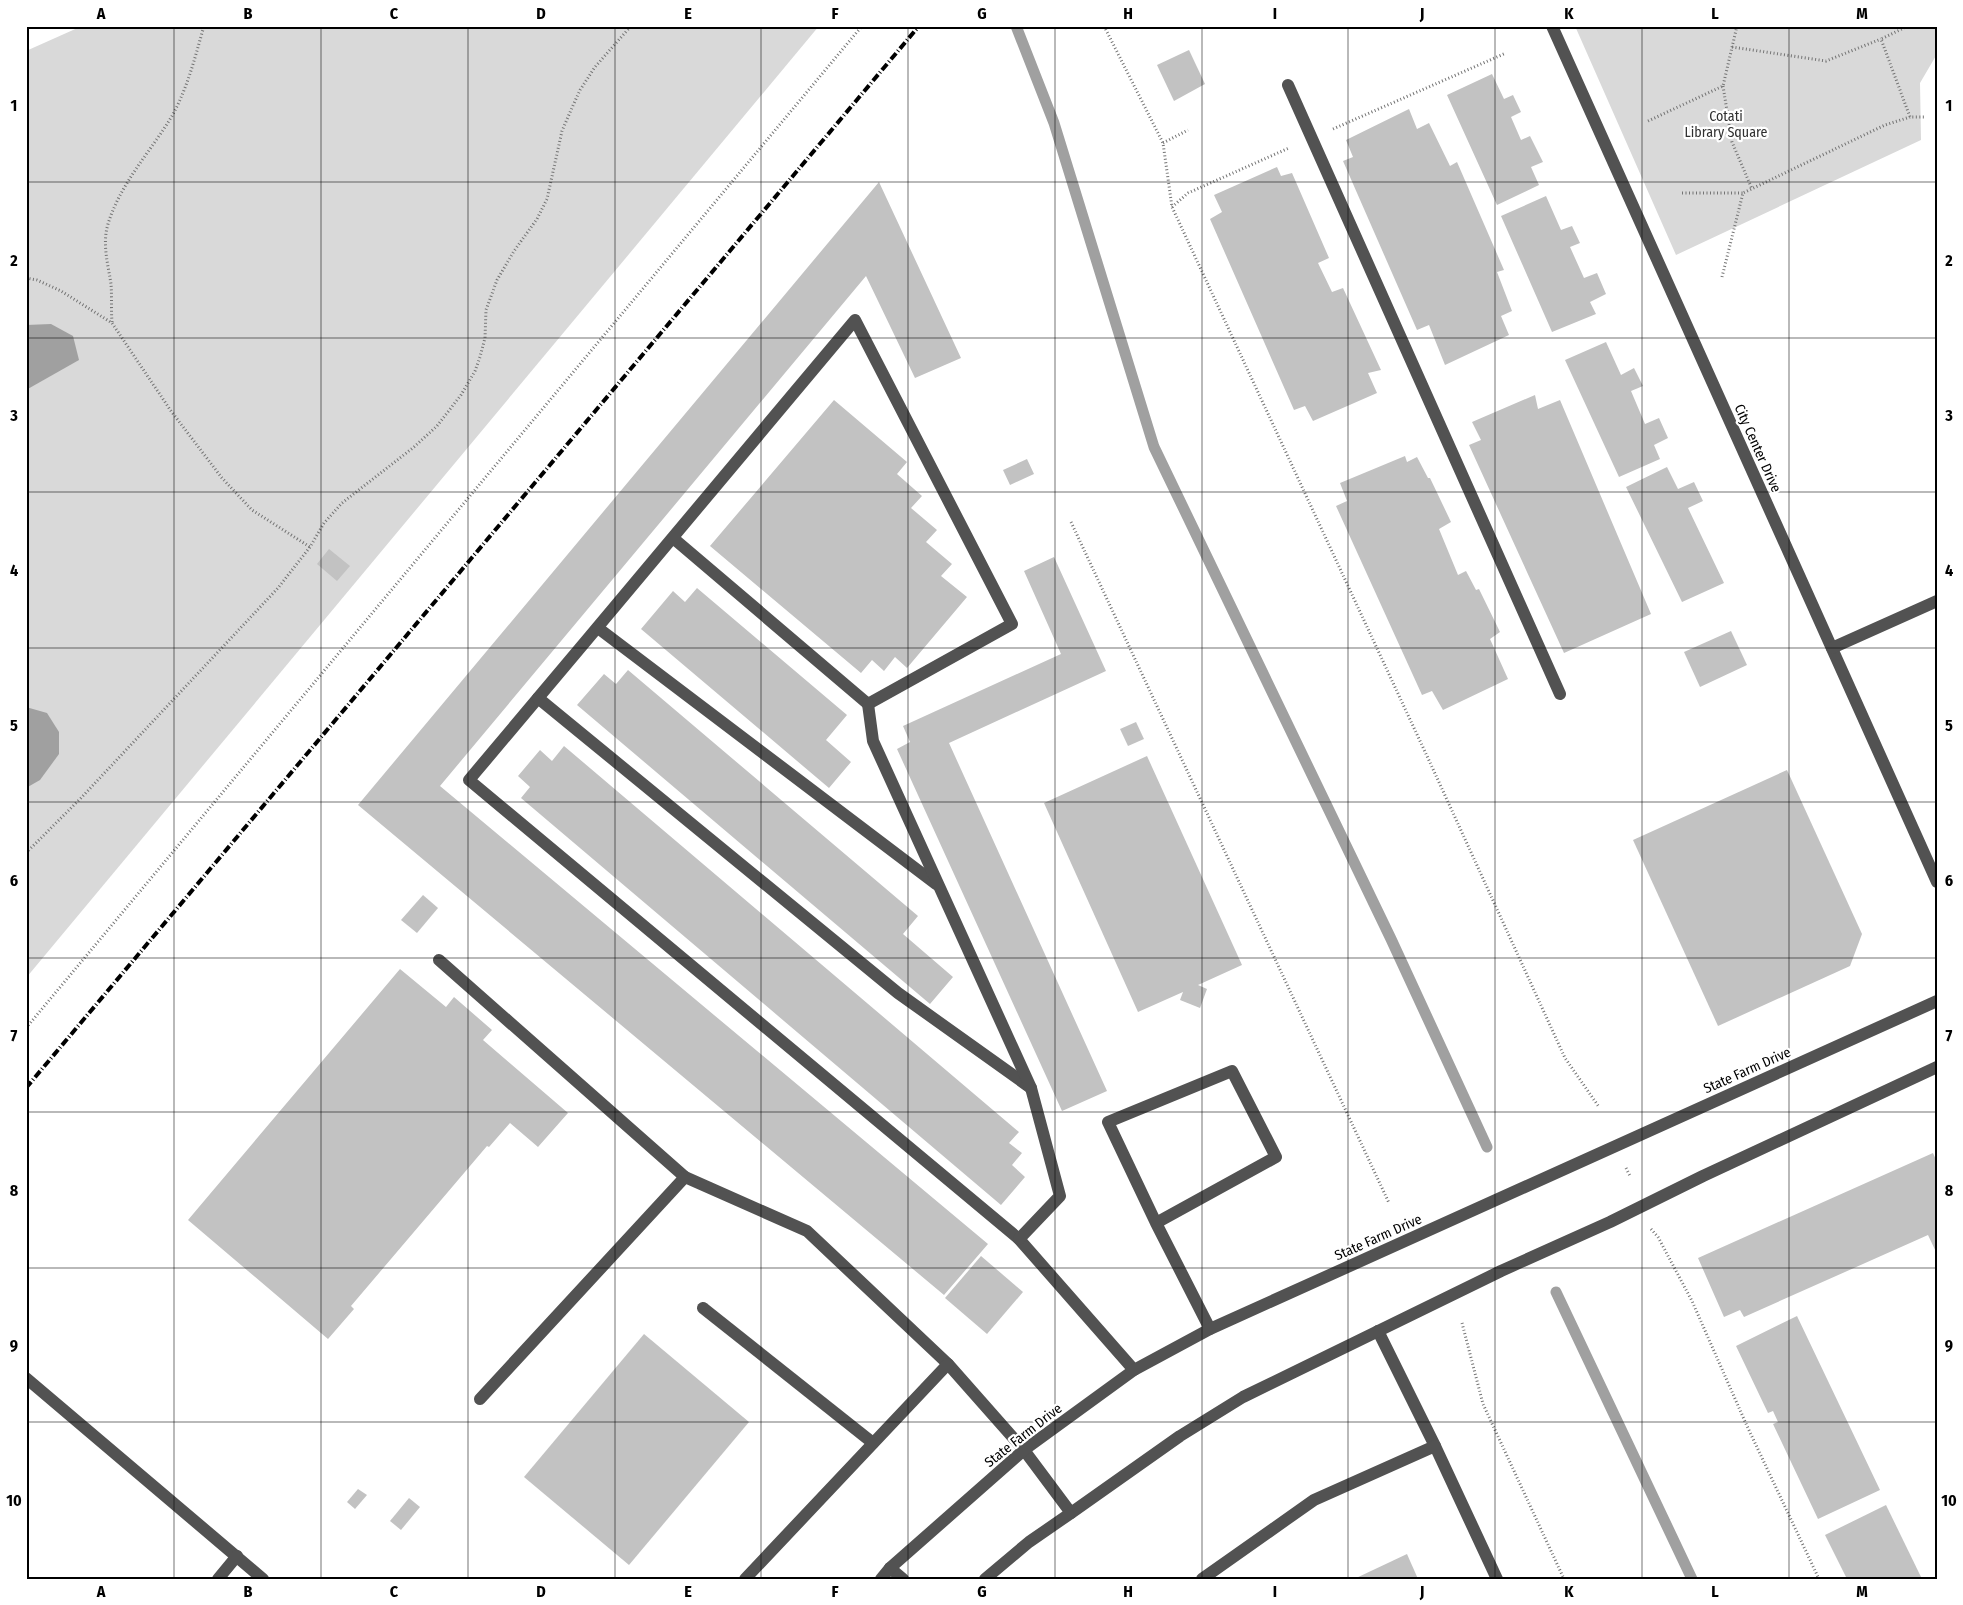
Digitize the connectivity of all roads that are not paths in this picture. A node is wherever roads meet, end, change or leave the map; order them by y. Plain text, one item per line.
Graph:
1 (1552, 26) edge
2 (1288, 85) dead end
3 (672, 538) junction
4 (1937, 601) edge
5 (598, 628) junction
6 (1832, 648) junction
7 (1560, 694) dead end
8 (538, 698) junction
9 (868, 704) junction
10 (1937, 882) edge
11 (939, 886) junction
12 (439, 960) dead end
13 (1937, 1001) edge
14 (1937, 1067) edge
15 (1032, 1088) junction
16 (685, 1177) junction
17 (1156, 1223) junction
18 (1019, 1239) junction
19 (702, 1308) dead end
20 (1210, 1329) junction
21 (1378, 1331) junction
22 (948, 1364) junction
23 (1134, 1370) junction
24 (26, 1378) edge
25 (480, 1399) dead end
26 (873, 1443) junction
27 (1435, 1446) junction
28 (1024, 1450) junction
29 (1071, 1513) junction
30 (237, 1556) junction
31 (890, 1568) junction
32 (218, 1579) edge
33 (264, 1579) edge
34 (746, 1579) edge
35 (881, 1579) edge
36 (903, 1579) edge
37 (985, 1579) edge
38 (1202, 1579) edge
39 (1497, 1579) edge

1 - 6 street, City Center Drive
2 - 7 street
3 - 5 street
3 - 9 street
3 - 9 street
4 - 6 street
5 - 8 street
5 - 11 street
6 - 10 street, City Center Drive
8 - 15 street
8 - 18 street
9 - 11 street
11 - 15 street
12 - 16 street
13 - 20 street, State Farm Drive
14 - 21 street
15 - 18 street
16 - 22 street
16 - 25 street
17 - 17 street
17 - 20 street
18 - 23 street
19 - 26 street
20 - 23 street, State Farm Drive
21 - 27 street
21 - 29 street
22 - 26 street
22 - 28 street
23 - 28 street, State Farm Drive
24 - 30 street
26 - 34 street
27 - 38 street
27 - 39 street
28 - 29 street
28 - 31 street, State Farm Drive
29 - 37 street
30 - 32 street
30 - 33 street
31 - 35 street, State Farm Drive
31 - 36 street

